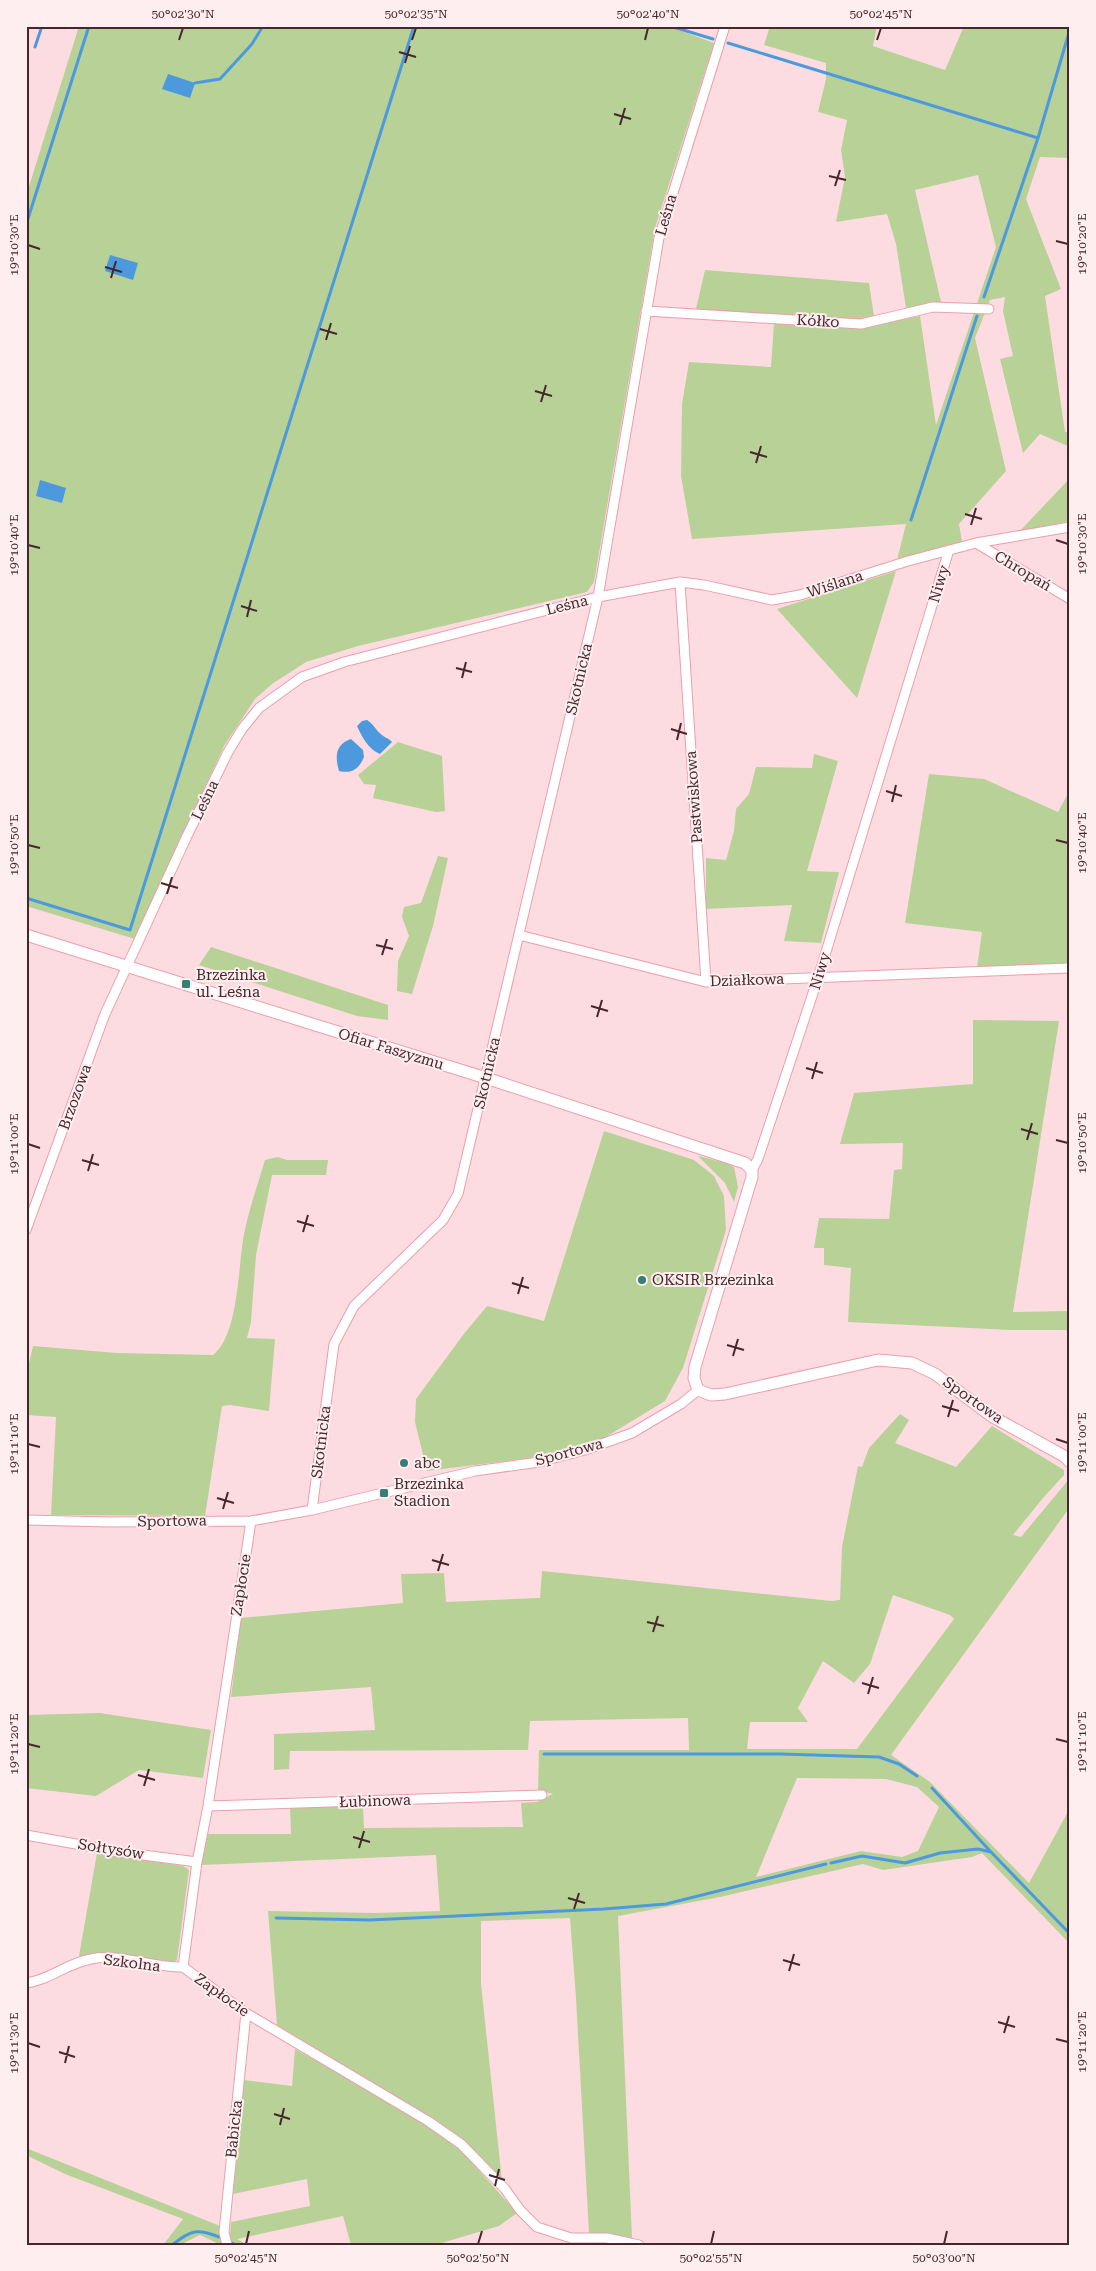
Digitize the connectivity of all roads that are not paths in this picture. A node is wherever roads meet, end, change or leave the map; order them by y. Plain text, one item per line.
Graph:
1 (725, 26) edge
2 (989, 308) dead end
3 (646, 311) junction
4 (1070, 527) edge
5 (976, 543) junction
6 (950, 550) junction
7 (680, 582) junction
8 (598, 597) junction
9 (1070, 599) edge
10 (519, 936) junction
11 (27, 938) edge
12 (128, 966) junction
13 (1070, 968) edge
14 (818, 978) junction
15 (706, 982) junction
16 (486, 1078) junction
17 (752, 1170) junction
18 (26, 1230) edge
19 (698, 1390) junction
20 (1070, 1462) edge
21 (312, 1510) junction
22 (26, 1520) edge
23 (251, 1520) junction
24 (542, 1795) dead end
25 (208, 1806) junction
26 (26, 1835) edge
27 (197, 1862) junction
28 (183, 1967) junction
29 (26, 1983) edge
30 (246, 2013) junction
31 (227, 2245) edge
32 (639, 2245) edge

1 - 3 street, Leśna
2 - 3 street, Kółko
3 - 8 street, Leśna
4 - 5 street, Wiślana
5 - 6 street, Wiślana
5 - 9 street, Chropań
6 - 7 street, Wiślana
6 - 14 street, Niwy
7 - 8 street, Wiślana
7 - 15 street, Pastwiskowa
8 - 10 street, Skotnicka
8 - 12 street, Leśna
10 - 15 street, Działkowa
10 - 16 street, Skotnicka
11 - 12 street, Ofiar Faszyzmu
12 - 16 street, Ofiar Faszyzmu
12 - 18 street, Brzozowa
13 - 14 street, Działkowa
14 - 15 street, Działkowa
14 - 17 street, Niwy
16 - 17 street, Ofiar Faszyzmu
16 - 21 street, Skotnicka
17 - 19 street, Niwy
19 - 20 street, Sportowa
19 - 21 street, Sportowa
21 - 23 street, Sportowa
22 - 23 street, Sportowa
23 - 25 street, Zapłocie
24 - 25 street, Łubinowa
25 - 27 street, Zapłocie
26 - 27 street, Sołtysów
27 - 28 street, Zapłocie
28 - 29 street, Szkolna
28 - 30 street, Zapłocie
30 - 31 street, Babicka
30 - 32 street, Zapłocie

